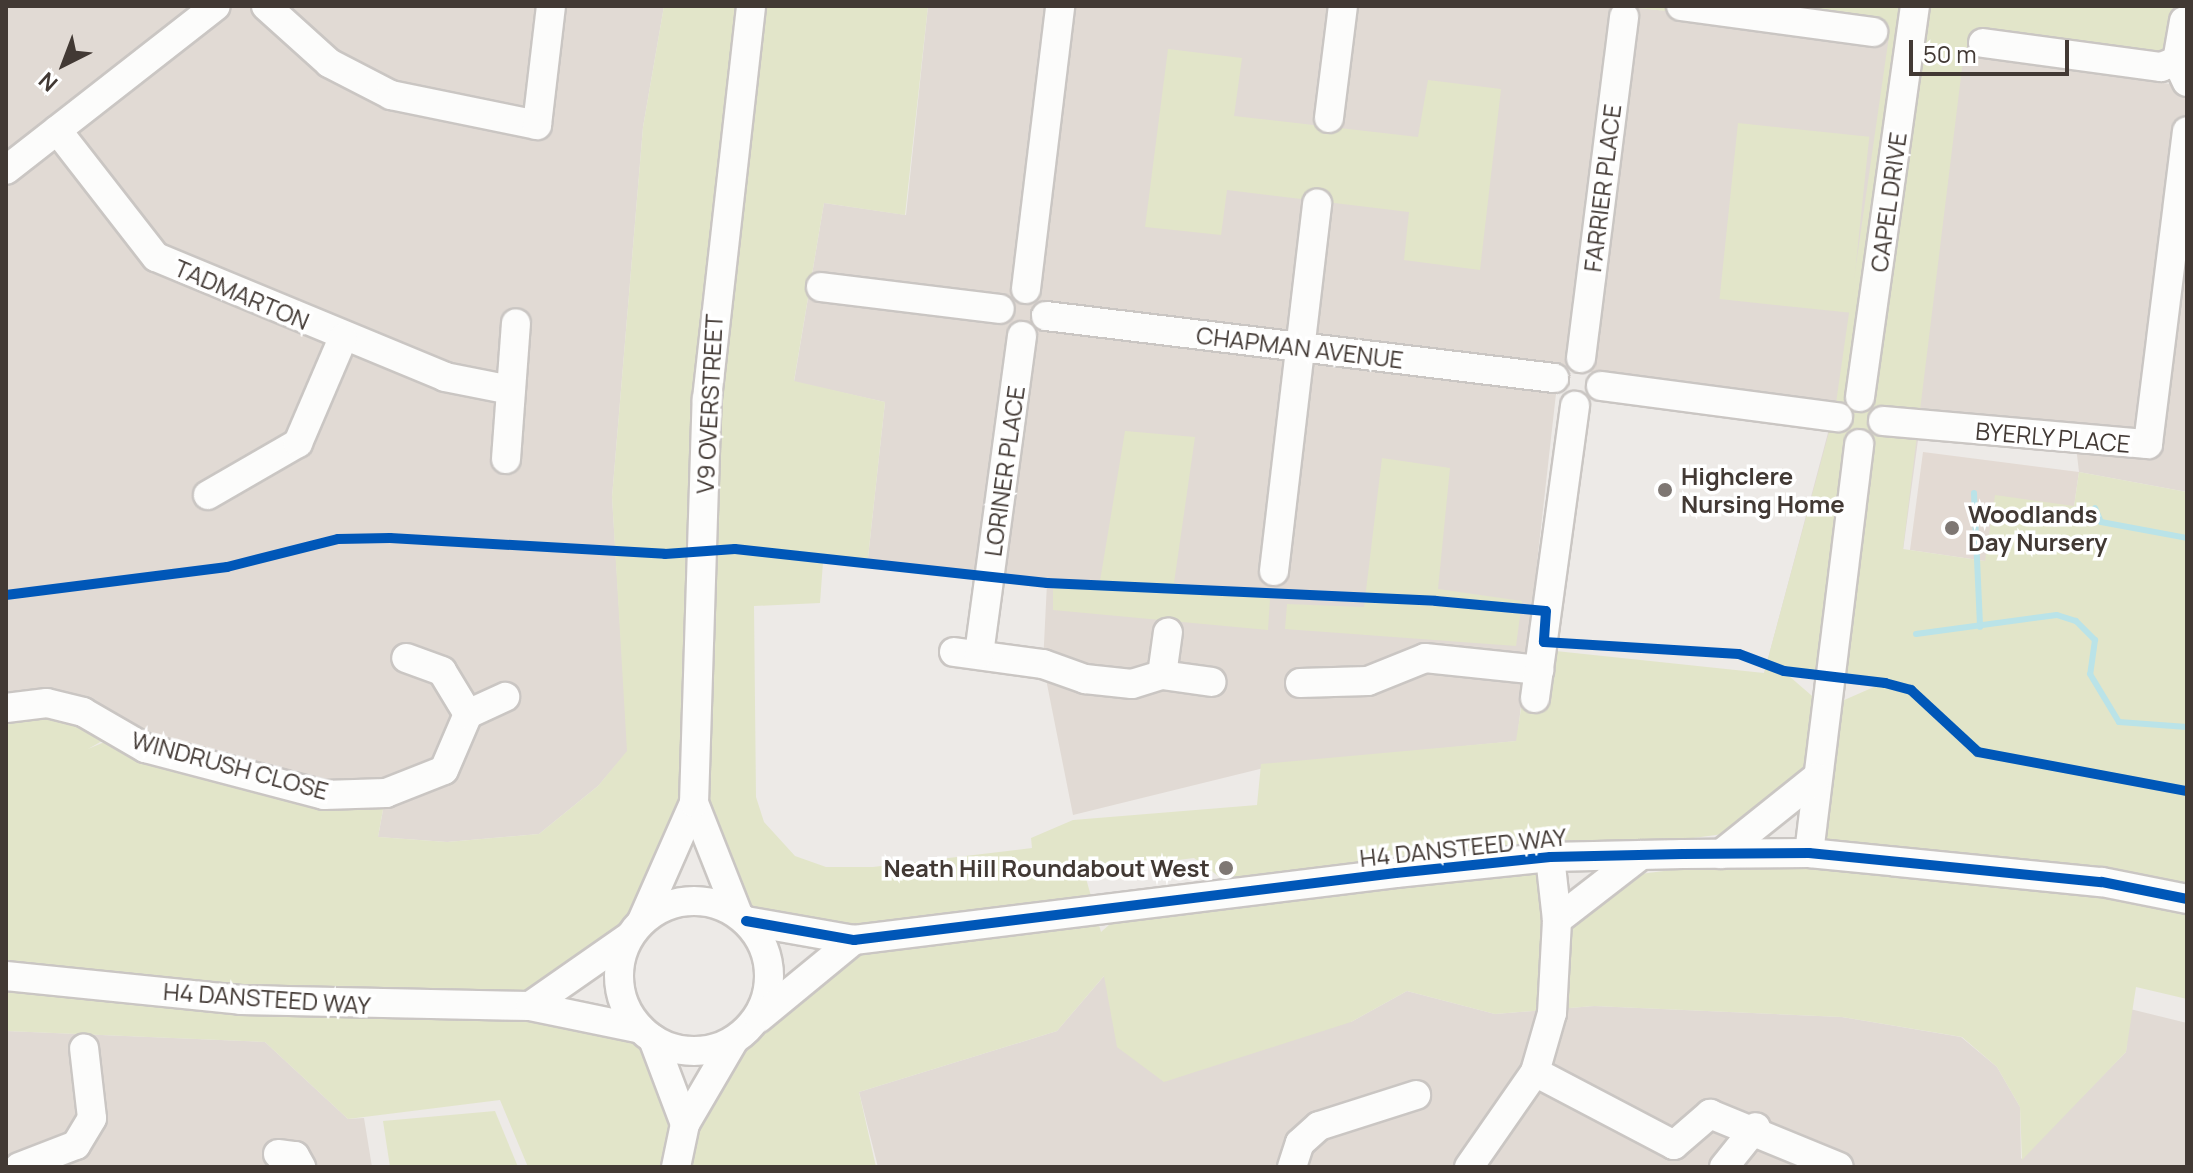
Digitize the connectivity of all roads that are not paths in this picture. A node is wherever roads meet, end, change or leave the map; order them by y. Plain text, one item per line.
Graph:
1 (216, 6) edge
2 (266, 6) edge
3 (551, 6) edge
4 (751, 6) edge
5 (1060, 6) edge
6 (1343, 6) edge
7 (1681, 6) edge
8 (1915, 6) edge
9 (1625, 10) edge
10 (2181, 17) edge
11 (1873, 32) dead end
12 (1983, 43) dead end
13 (2182, 71) edge
14 (1329, 118) dead end
15 (57, 130) junction
16 (2187, 131) edge
17 (6, 170) edge
18 (1317, 204) dead end
19 (821, 287) dead end
20 (1026, 289) junction
21 (2177, 300) edge
22 (1000, 309) junction
23 (1046, 316) junction
24 (516, 323) dead end
25 (1022, 336) junction
26 (343, 338) junction
27 (1299, 346) junction
28 (1581, 358) junction
29 (1554, 378) junction
30 (1601, 386) junction
31 (511, 390) junction
32 (1860, 397) junction
33 (1575, 406) junction
34 (1838, 417) junction
35 (1883, 421) junction
36 (1859, 444) junction
37 (506, 459) dead end
38 (208, 495) dead end
39 (1274, 571) dead end
40 (1168, 632) dead end
41 (406, 658) dead end
42 (1162, 675) junction
43 (1212, 682) dead end
44 (1300, 683) dead end
45 (505, 697) dead end
46 (6, 708) edge
47 (468, 714) junction
48 (1816, 778) junction
49 (694, 803) junction
50 (1809, 853) junction
51 (1721, 854) junction
52 (1641, 855) junction
53 (1550, 857) junction
54 (2187, 899) edge
55 (742, 918) junction
56 (1557, 920) junction
57 (636, 929) junction
58 (854, 940) junction
59 (6, 976) edge
60 (530, 1006) junction
61 (742, 1033) junction
62 (647, 1034) junction
63 (84, 1048) dead end
64 (1535, 1072) junction
65 (1416, 1095) dead end
66 (1756, 1127) junction
67 (680, 1147) edge
68 (1674, 1156) edge
69 (19, 1167) edge
70 (1292, 1167) edge
71 (1469, 1167) edge
72 (1724, 1167) edge
73 (1839, 1167) edge

1 - 15 street
2 - 3 street
4 - 49 street, V9 OVERSTREET
5 - 20 street
6 - 14 street
7 - 11 street
8 - 32 street, CAPEL DRIVE
9 - 28 street, FARRIER PLACE
10 - 13 street
12 - 13 street
15 - 17 street
15 - 26 street, TADMARTON
16 - 21 street, BYERLY PLACE
18 - 27 street
19 - 22 street
20 - 22 street
20 - 23 street
21 - 35 street, BYERLY PLACE
22 - 25 street
23 - 25 street
23 - 27 street, CHAPMAN AVENUE
24 - 31 street
25 - 42 street, LORINER PLACE
26 - 31 street, TADMARTON
26 - 38 street
27 - 29 street, CHAPMAN AVENUE
27 - 39 street
28 - 29 street
28 - 30 street
29 - 33 street
30 - 33 street
30 - 34 street
31 - 37 street
32 - 34 street
32 - 35 street
33 - 44 street
34 - 36 street
35 - 36 street
36 - 48 street
40 - 42 street
41 - 47 street
42 - 43 street, LORINER PLACE
45 - 47 street
46 - 47 street, WINDRUSH CLOSE
48 - 50 street
48 - 51 street
49 - 55 street, V9 OVERSTREET
49 - 57 street, V9 OVERSTREET
50 - 51 street, H4 DANSTEED WAY
50 - 54 street, H4 DANSTEED WAY
51 - 52 street, H4 DANSTEED WAY
52 - 53 street, H4 DANSTEED WAY
52 - 56 street
53 - 56 street
53 - 58 street, H4 DANSTEED WAY
55 - 57 street
55 - 58 street, H4 DANSTEED WAY
55 - 61 street
56 - 64 street
57 - 60 street
57 - 62 street
58 - 61 street
59 - 60 street, H4 DANSTEED WAY
60 - 62 street, H4 DANSTEED WAY
61 - 62 street
61 - 67 street
62 - 67 street
63 - 69 street
64 - 68 street
64 - 71 street
65 - 70 street
66 - 68 street
66 - 72 street
66 - 73 street

